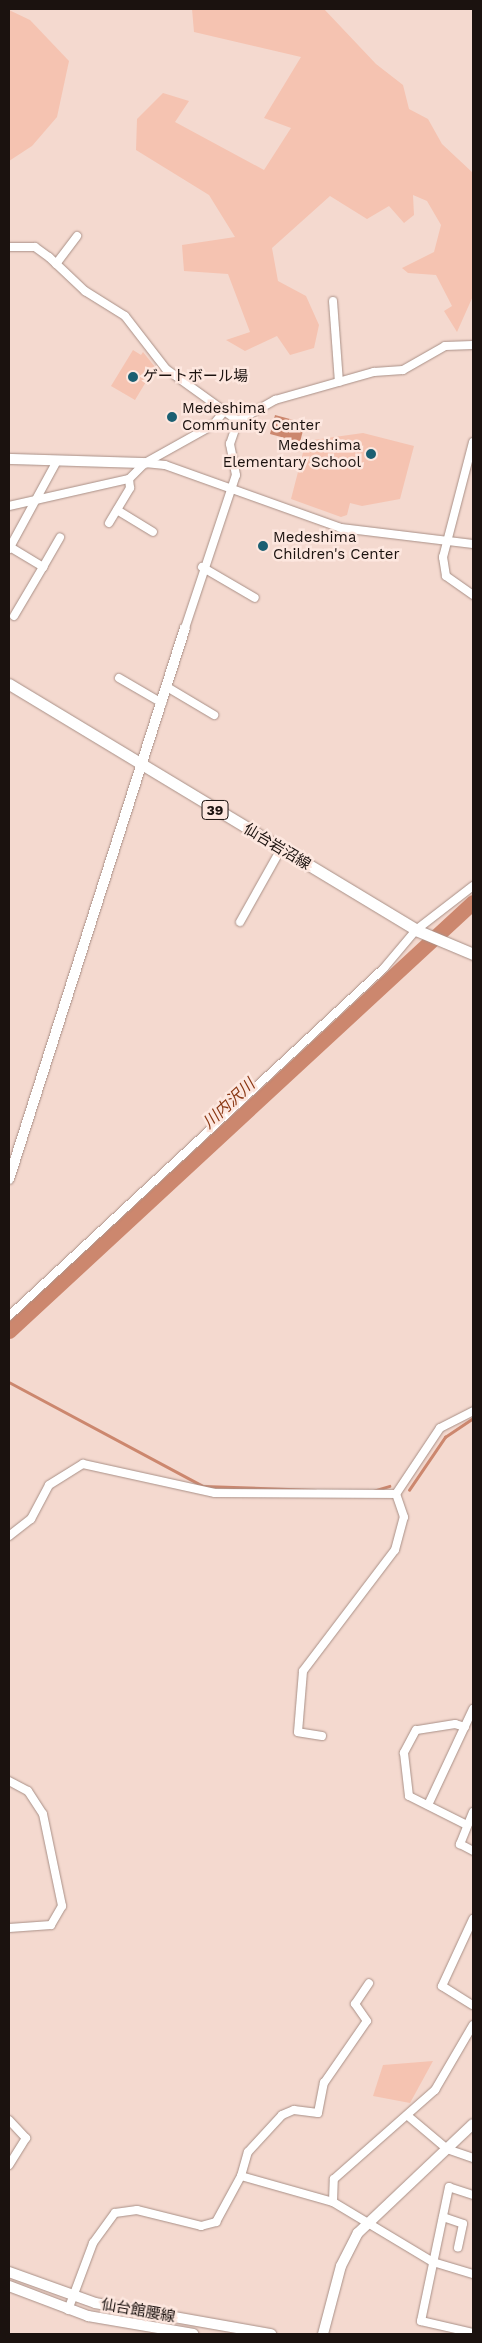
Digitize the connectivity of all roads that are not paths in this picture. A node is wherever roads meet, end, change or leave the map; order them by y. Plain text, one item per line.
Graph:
1 (77, 236) dead end
2 (9, 247) edge
3 (56, 264) junction
4 (333, 301) dead end
5 (473, 345) edge
6 (339, 382) junction
7 (226, 409) junction
8 (238, 421) junction
9 (473, 442) edge
10 (9, 459) edge
11 (57, 461) junction
12 (145, 463) junction
13 (129, 479) junction
14 (230, 491) junction
15 (36, 499) junction
16 (9, 506) edge
17 (117, 510) junction
18 (109, 523) dead end
19 (153, 532) dead end
20 (60, 538) dead end
21 (444, 540) junction
22 (473, 544) edge
23 (9, 548) edge
24 (43, 567) junction
25 (202, 567) junction
26 (473, 595) edge
27 (255, 598) dead end
28 (14, 616) dead end
29 (185, 628) joint
30 (118, 678) dead end
31 (9, 684) edge
32 (167, 686) junction
33 (162, 702) junction
34 (214, 716) dead end
35 (142, 765) junction
36 (281, 849) junction
37 (473, 886) edge
38 (240, 922) dead end
39 (419, 932) junction
40 (473, 954) edge
41 (9, 1179) edge
42 (9, 1316) edge
43 (473, 1411) edge
44 (396, 1494) junction
45 (9, 1536) edge
46 (473, 1709) edge
47 (464, 1727) junction
48 (322, 1736) dead end
49 (9, 1781) edge
50 (428, 1805) junction
51 (473, 1812) edge
52 (467, 1824) junction
53 (473, 1851) edge
54 (473, 1920) edge
55 (9, 1928) edge
56 (369, 1982) dead end
57 (473, 2006) edge
58 (473, 2025) edge
59 (408, 2116) junction
60 (9, 2120) edge
61 (473, 2124) edge
62 (447, 2149) junction
63 (473, 2158) edge
64 (9, 2165) edge
65 (241, 2176) junction
66 (473, 2195) edge
67 (333, 2202) junction
68 (443, 2217) junction
69 (366, 2224) junction
70 (458, 2246) dead end
71 (433, 2262) junction
72 (9, 2272) edge
73 (473, 2274) edge
74 (9, 2286) edge
75 (71, 2296) junction
76 (68, 2310) junction
77 (473, 2333) edge
78 (193, 2334) edge
79 (270, 2334) edge
80 (323, 2334) edge

1 - 3 street
2 - 3 street
3 - 7 street
4 - 6 street
5 - 6 street
6 - 8 street
7 - 8 street
7 - 12 street
8 - 14 street
9 - 21 street
10 - 11 street
11 - 12 street
11 - 15 street
12 - 13 street
12 - 14 street
13 - 15 street
13 - 17 street
14 - 21 street
14 - 25 street
15 - 16 street
15 - 23 street
17 - 18 street
17 - 19 street
20 - 24 street
21 - 22 street
21 - 26 street
23 - 24 street
24 - 28 street
25 - 27 street
25 - 29 street
29 - 32 street
30 - 33 street
31 - 35 main road, 仙台岩沼線 / 39
32 - 33 street
32 - 34 street
33 - 35 street
35 - 36 main road, 仙台岩沼線 / 39
35 - 41 street
36 - 38 street
36 - 39 main road, 仙台岩沼線 / 39
37 - 39 street
39 - 40 main road, 仙台岩沼線 / 39
39 - 42 street
43 - 44 street
44 - 45 street
44 - 48 street
46 - 47 street
47 - 50 street
47 - 50 street
49 - 55 street
50 - 52 street
51 - 52 street
52 - 53 street
54 - 57 street
56 - 65 street
58 - 59 street
59 - 62 street
59 - 67 street
60 - 64 street
61 - 62 street
62 - 63 street
62 - 69 street
65 - 67 street
65 - 75 street
66 - 68 street
67 - 69 street
68 - 70 street
68 - 71 street
69 - 71 street
69 - 80 street
71 - 73 street
71 - 77 street
72 - 75 street, 仙台館腰線
74 - 76 street, 仙台館腰線
75 - 76 street
75 - 79 street, 仙台館腰線
76 - 78 street, 仙台館腰線

